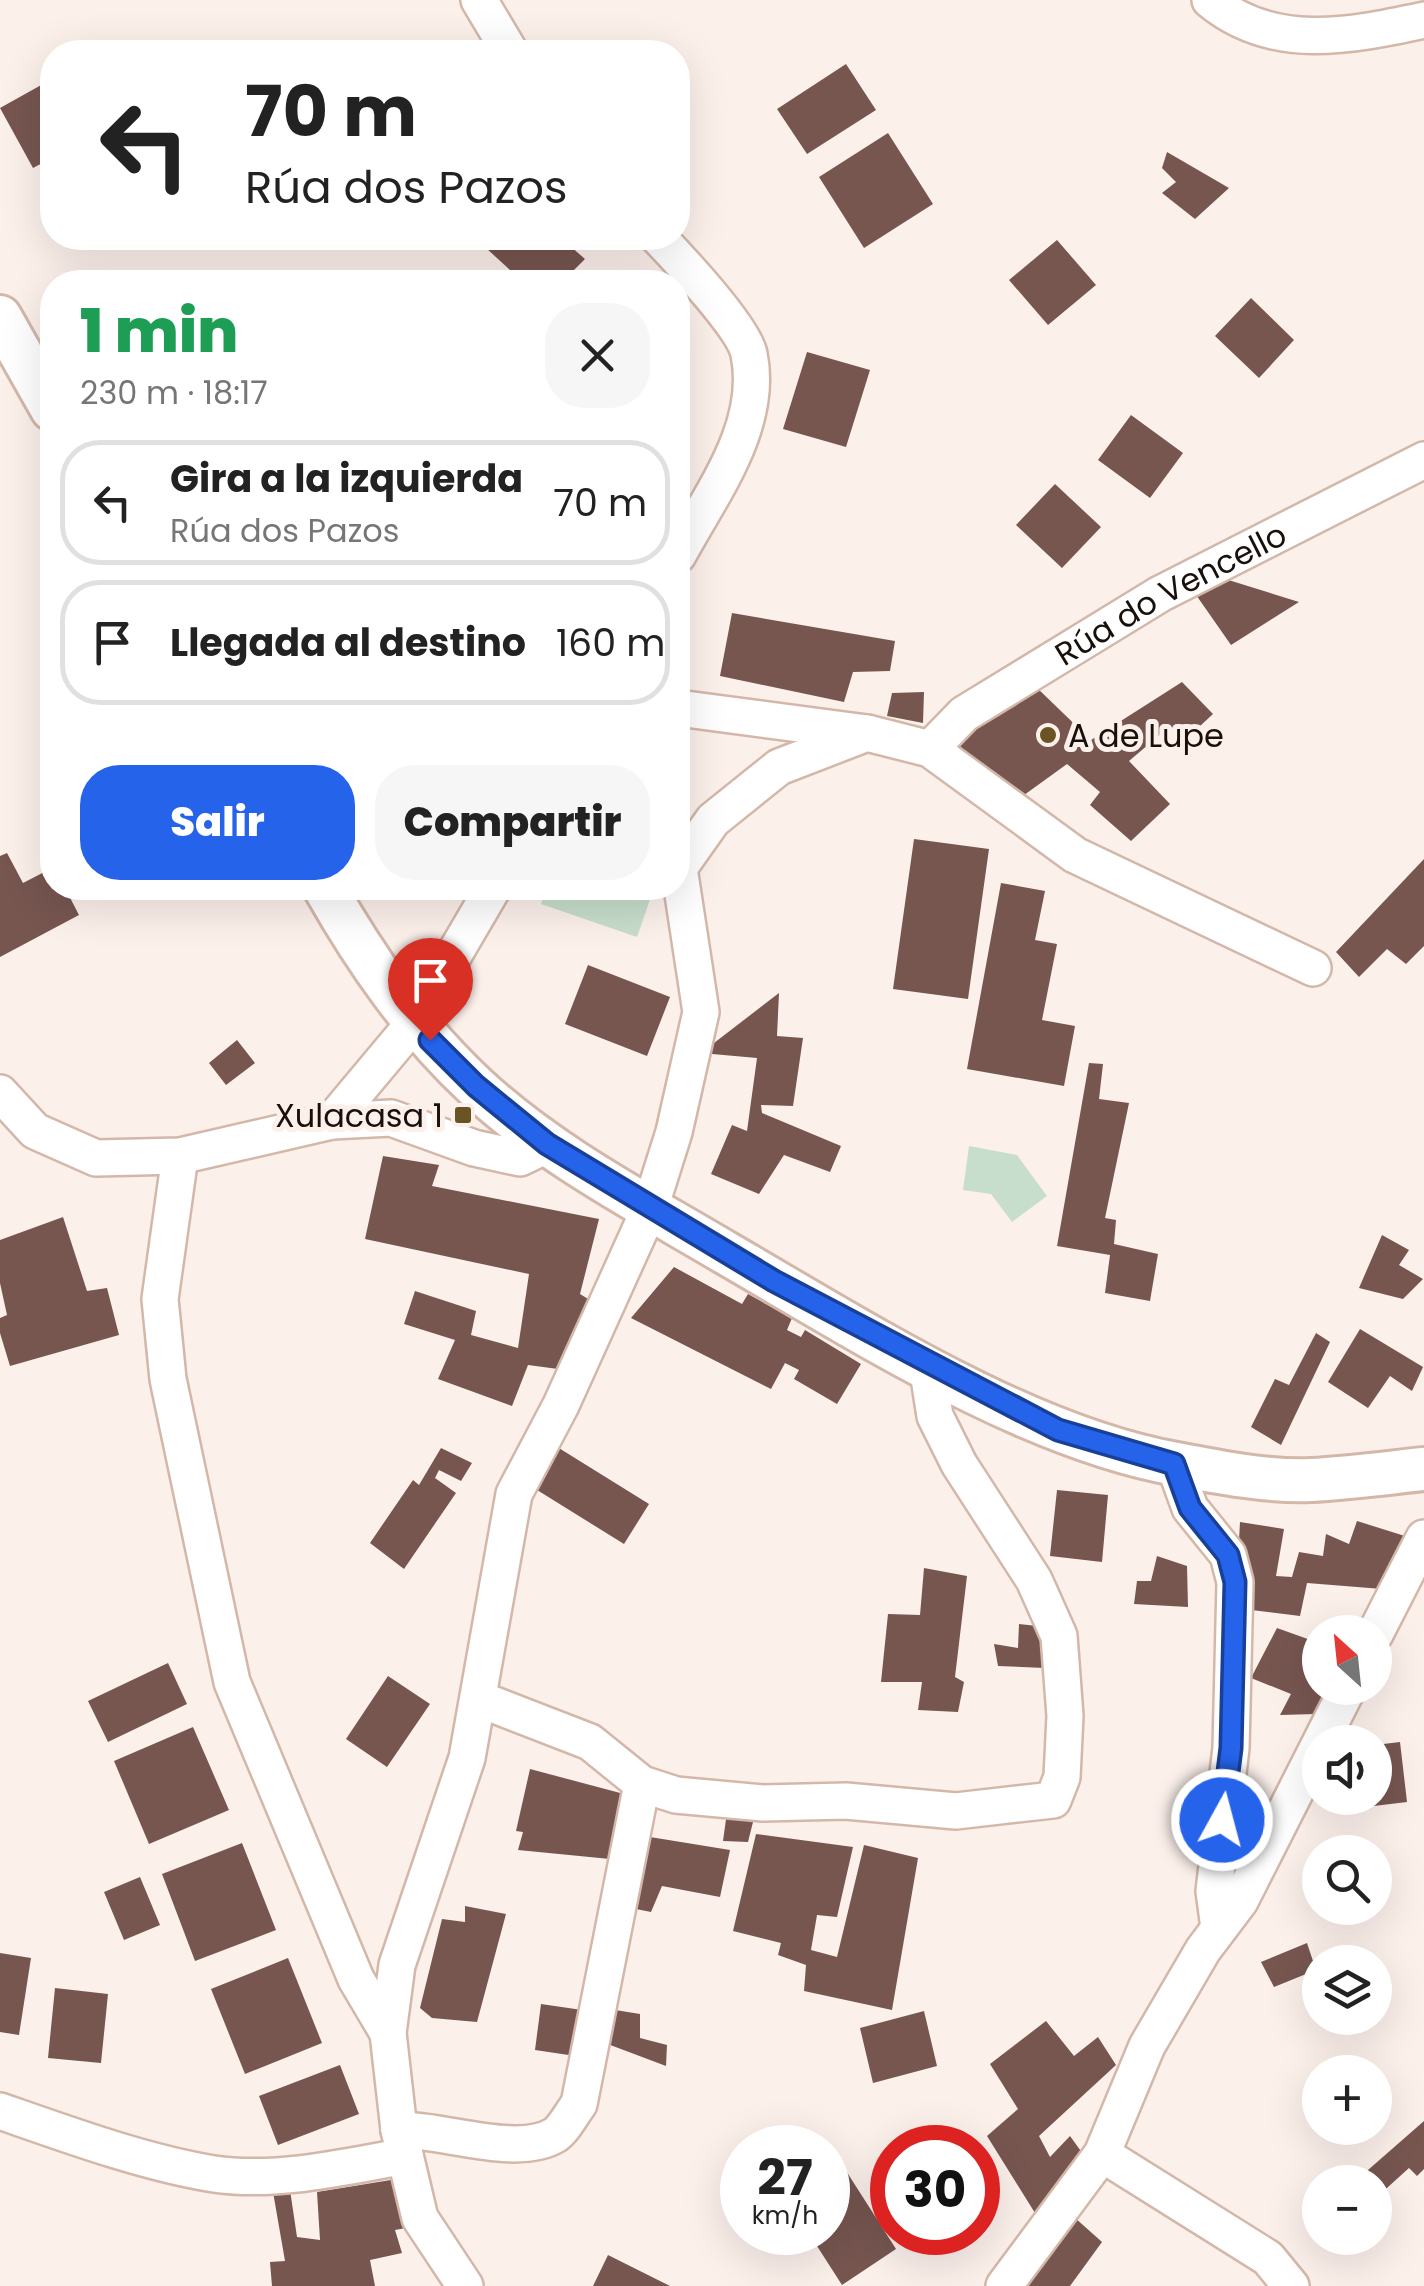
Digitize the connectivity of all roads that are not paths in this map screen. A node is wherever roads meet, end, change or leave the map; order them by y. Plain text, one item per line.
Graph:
1 (479, 0) edge
2 (1210, 0) edge
3 (1424, 20) edge
4 (503, 40) edge
5 (671, 250) edge
6 (0, 317) edge
7 (40, 389) edge
8 (1423, 458) edge
9 (690, 532) edge
10 (690, 710) edge
11 (867, 733) junction
12 (930, 750) junction
13 (690, 852) edge
14 (332, 900) edge
15 (487, 900) edge
16 (684, 900) edge
17 (1313, 968) dead end
18 (414, 1022) junction
19 (0, 1093) edge
20 (332, 1121) junction
21 (547, 1144) junction
22 (180, 1156) junction
23 (650, 1208) junction
24 (927, 1365) junction
25 (1174, 1464) junction
26 (1424, 1469) edge
27 (1424, 1538) edge
28 (1385, 1615) edge
29 (479, 1699) junction
30 (1339, 1705) edge
31 (642, 1784) junction
32 (1219, 1928) junction
33 (388, 2033) junction
34 (0, 2110) edge
35 (402, 2143) junction
36 (1102, 2154) junction
37 (465, 2286) edge
38 (1004, 2286) edge
39 (1291, 2286) edge

1 - 4 street
2 - 3 street
5 - 9 street
6 - 7 street
8 - 12 street, Rúa do Vencello
10 - 11 street
11 - 12 street
11 - 13 street
12 - 17 street
14 - 18 street
15 - 18 street
16 - 23 street
18 - 20 street
18 - 21 street
19 - 22 street
20 - 21 street
20 - 22 street
21 - 23 street
22 - 33 street
23 - 24 street
23 - 29 street
24 - 25 street
24 - 31 street
25 - 26 street
25 - 32 street
27 - 28 street
29 - 31 street
29 - 33 street
30 - 32 street
31 - 35 street
32 - 36 street
33 - 35 street
34 - 35 street
35 - 37 street
36 - 38 street
36 - 39 street

